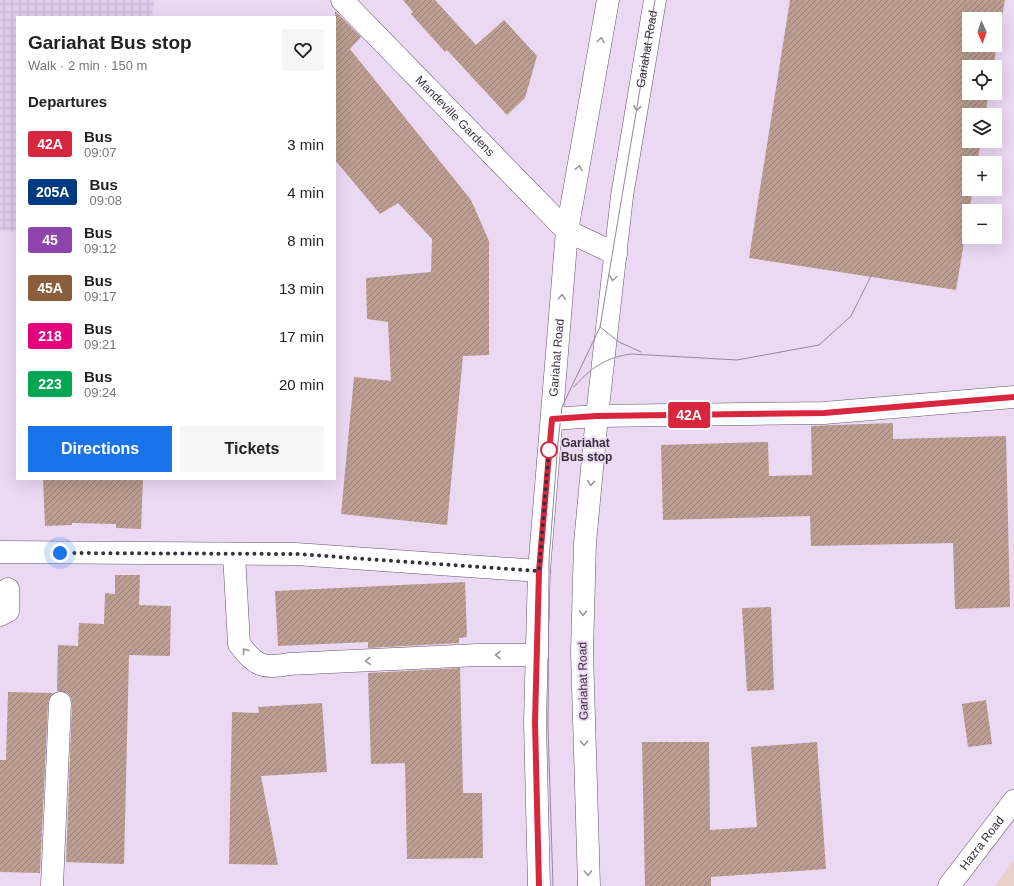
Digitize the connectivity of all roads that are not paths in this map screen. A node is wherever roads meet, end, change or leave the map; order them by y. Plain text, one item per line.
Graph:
1 (342, 0) edge
2 (608, 0) edge
3 (654, 0) edge
4 (567, 232) junction
5 (616, 254) junction
6 (1014, 397) edge
7 (596, 416) junction
8 (552, 419) junction
9 (0, 552) edge
10 (234, 554) junction
11 (539, 571) junction
12 (8, 589) dead end
13 (0, 615) edge
14 (537, 655) junction
15 (60, 703) dead end
16 (1014, 801) edge
17 (52, 886) edge
18 (539, 886) edge
19 (589, 886) edge
20 (950, 886) edge

1 - 4 main road, Mandeville Gardens
4 -> 2 main road, Gariahat Road
3 -> 5 main road, Gariahat Road
4 - 5 main road
8 -> 4 main road, Gariahat Road
5 -> 7 main road, Gariahat Road
6 - 7 main road
7 - 8 main road
7 -> 19 main road, Gariahat Road
8 - 11 main road, Gariahat Road
9 - 10 main road
10 - 11 main road
14 -> 10 main road
11 - 14 main road, Gariahat Road
12 - 13 main road
14 - 18 main road, Gariahat Road
15 - 17 main road
16 - 20 main road, Hazra Road

